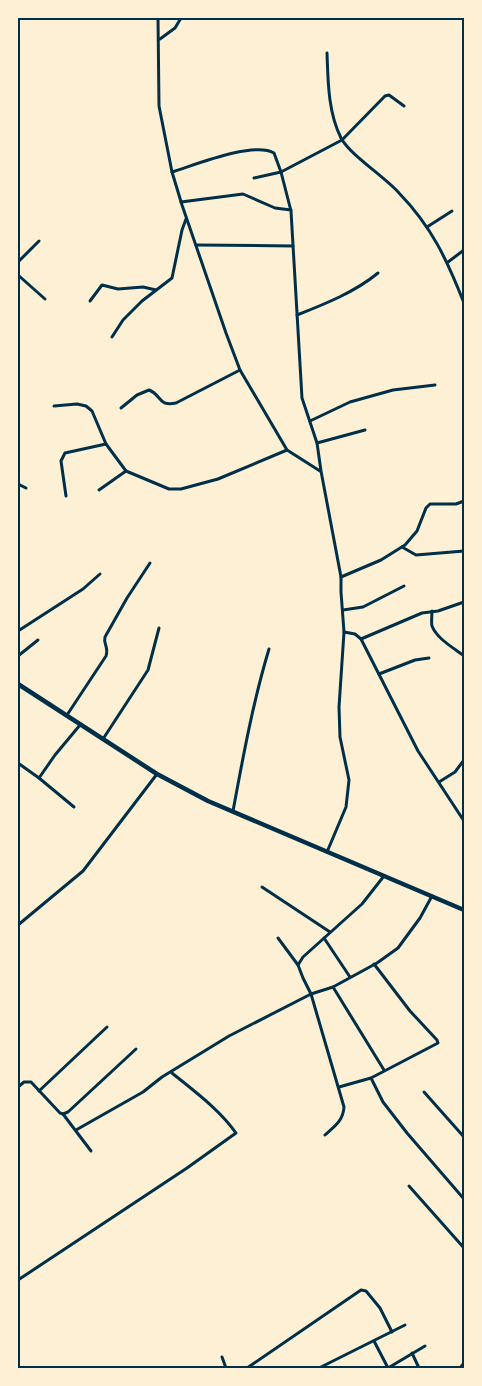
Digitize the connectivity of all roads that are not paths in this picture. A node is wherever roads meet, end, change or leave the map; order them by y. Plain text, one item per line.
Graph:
1 (158, 18) edge
2 (181, 18) edge
3 (159, 39) junction
4 (327, 53) dead end
5 (404, 106) dead end
6 (342, 140) junction
7 (172, 172) junction
8 (281, 172) junction
9 (254, 178) dead end
10 (181, 202) junction
11 (291, 210) junction
12 (452, 211) dead end
13 (186, 218) junction
14 (427, 227) junction
15 (39, 241) dead end
16 (196, 246) junction
17 (293, 246) junction
18 (464, 250) edge
19 (18, 261) edge
20 (448, 262) junction
21 (378, 272) dead end
22 (18, 274) edge
23 (156, 290) junction
24 (45, 300) dead end
25 (90, 301) dead end
26 (464, 304) edge
27 (297, 315) junction
28 (112, 337) dead end
29 (240, 370) junction
30 (435, 385) dead end
31 (54, 406) dead end
32 (121, 408) dead end
33 (310, 421) junction
34 (364, 430) dead end
35 (317, 443) junction
36 (106, 444) junction
37 (287, 450) junction
38 (126, 471) junction
39 (321, 472) junction
40 (18, 484) edge
41 (26, 488) dead end
42 (99, 490) dead end
43 (66, 496) dead end
44 (464, 501) edge
45 (402, 547) junction
46 (464, 551) edge
47 (150, 563) dead end
48 (100, 574) dead end
49 (341, 576) junction
50 (404, 586) dead end
51 (464, 602) edge
52 (343, 610) junction
53 (432, 611) junction
54 (159, 628) dead end
55 (18, 631) edge
56 (344, 632) junction
57 (361, 639) junction
58 (38, 640) dead end
59 (269, 649) dead end
60 (18, 656) edge
61 (464, 656) edge
62 (429, 658) dead end
63 (379, 674) junction
64 (18, 684) edge
65 (66, 716) junction
66 (80, 725) junction
67 (103, 739) junction
68 (464, 760) edge
69 (18, 763) edge
70 (157, 774) junction
71 (39, 778) junction
72 (439, 782) junction
73 (74, 807) dead end
74 (233, 811) junction
75 (464, 820) edge
76 (327, 852) junction
77 (384, 876) junction
78 (262, 887) dead end
79 (432, 896) junction
80 (464, 910) edge
81 (18, 925) edge
82 (330, 932) junction
83 (278, 938) dead end
84 (324, 938) junction
85 (374, 964) junction
86 (298, 966) junction
87 (350, 977) junction
88 (333, 987) junction
89 (311, 994) junction
90 (107, 1027) dead end
91 (136, 1049) dead end
92 (384, 1070) junction
93 (171, 1072) junction
94 (371, 1078) junction
95 (18, 1087) edge
96 (339, 1087) junction
97 (39, 1091) junction
98 (424, 1092) dead end
99 (63, 1114) junction
100 (76, 1130) junction
101 (325, 1135) dead end
102 (464, 1137) edge
103 (91, 1151) dead end
104 (409, 1186) dead end
105 (464, 1199) edge
106 (464, 1248) edge
107 (18, 1280) edge
108 (405, 1325) dead end
109 (392, 1332) junction
110 (374, 1341) junction
111 (425, 1346) dead end
112 (412, 1353) junction
113 (222, 1357) dead end
114 (464, 1363) edge
115 (226, 1368) edge
116 (247, 1368) edge
117 (319, 1368) edge
118 (387, 1368) edge
119 (419, 1368) edge
120 (460, 1368) edge

1 - 3 street
2 - 3 street
3 - 7 street
4 - 6 street
5 - 6 street
6 - 8 street
6 - 14 street
7 - 8 street
7 - 10 street
8 - 9 street
8 - 11 street
10 - 11 street
10 - 13 street
11 - 17 street
12 - 14 street
13 - 16 street
13 - 23 street
14 - 20 street
15 - 19 street
16 - 17 street
16 - 29 street
17 - 27 street
18 - 20 street
20 - 26 street
21 - 27 street
22 - 24 street
23 - 25 street
23 - 28 street
27 - 33 street
29 - 32 street
29 - 37 street
30 - 33 street
31 - 36 street
33 - 35 street
34 - 35 street
35 - 39 street
36 - 38 street
36 - 43 street
37 - 38 street
37 - 39 street
38 - 42 street
39 - 49 street
40 - 41 street
44 - 45 street
45 - 46 street
45 - 49 street
47 - 65 street
48 - 55 street
49 - 52 street
50 - 52 street
51 - 53 street
52 - 56 street
53 - 57 street
53 - 61 street
54 - 67 street
56 - 57 street
56 - 76 street
57 - 63 street
58 - 60 street
59 - 74 street
62 - 63 street
63 - 72 street
64 - 65 main road
65 - 66 main road
66 - 67 main road
66 - 71 street
67 - 70 main road
68 - 72 street
69 - 71 street
70 - 74 main road
70 - 81 street
71 - 73 street
72 - 75 street
74 - 76 main road
76 - 77 main road
77 - 79 main road
77 - 82 street
78 - 82 street
79 - 80 main road
79 - 85 street
82 - 84 street
83 - 86 street
84 - 86 street
84 - 87 street
85 - 87 street
85 - 92 street
86 - 89 street
87 - 88 street
88 - 89 street
88 - 92 street
89 - 93 street
89 - 96 street
90 - 97 street
91 - 99 street
92 - 94 street
93 - 100 street
93 - 107 street
94 - 96 street
94 - 105 street
95 - 97 street
96 - 101 street
97 - 99 street
98 - 102 street
99 - 100 street
100 - 103 street
104 - 106 street
108 - 109 street
109 - 110 street
109 - 116 street
110 - 117 street
110 - 118 street
111 - 112 street
112 - 118 street
112 - 119 street
113 - 115 street
114 - 120 street

